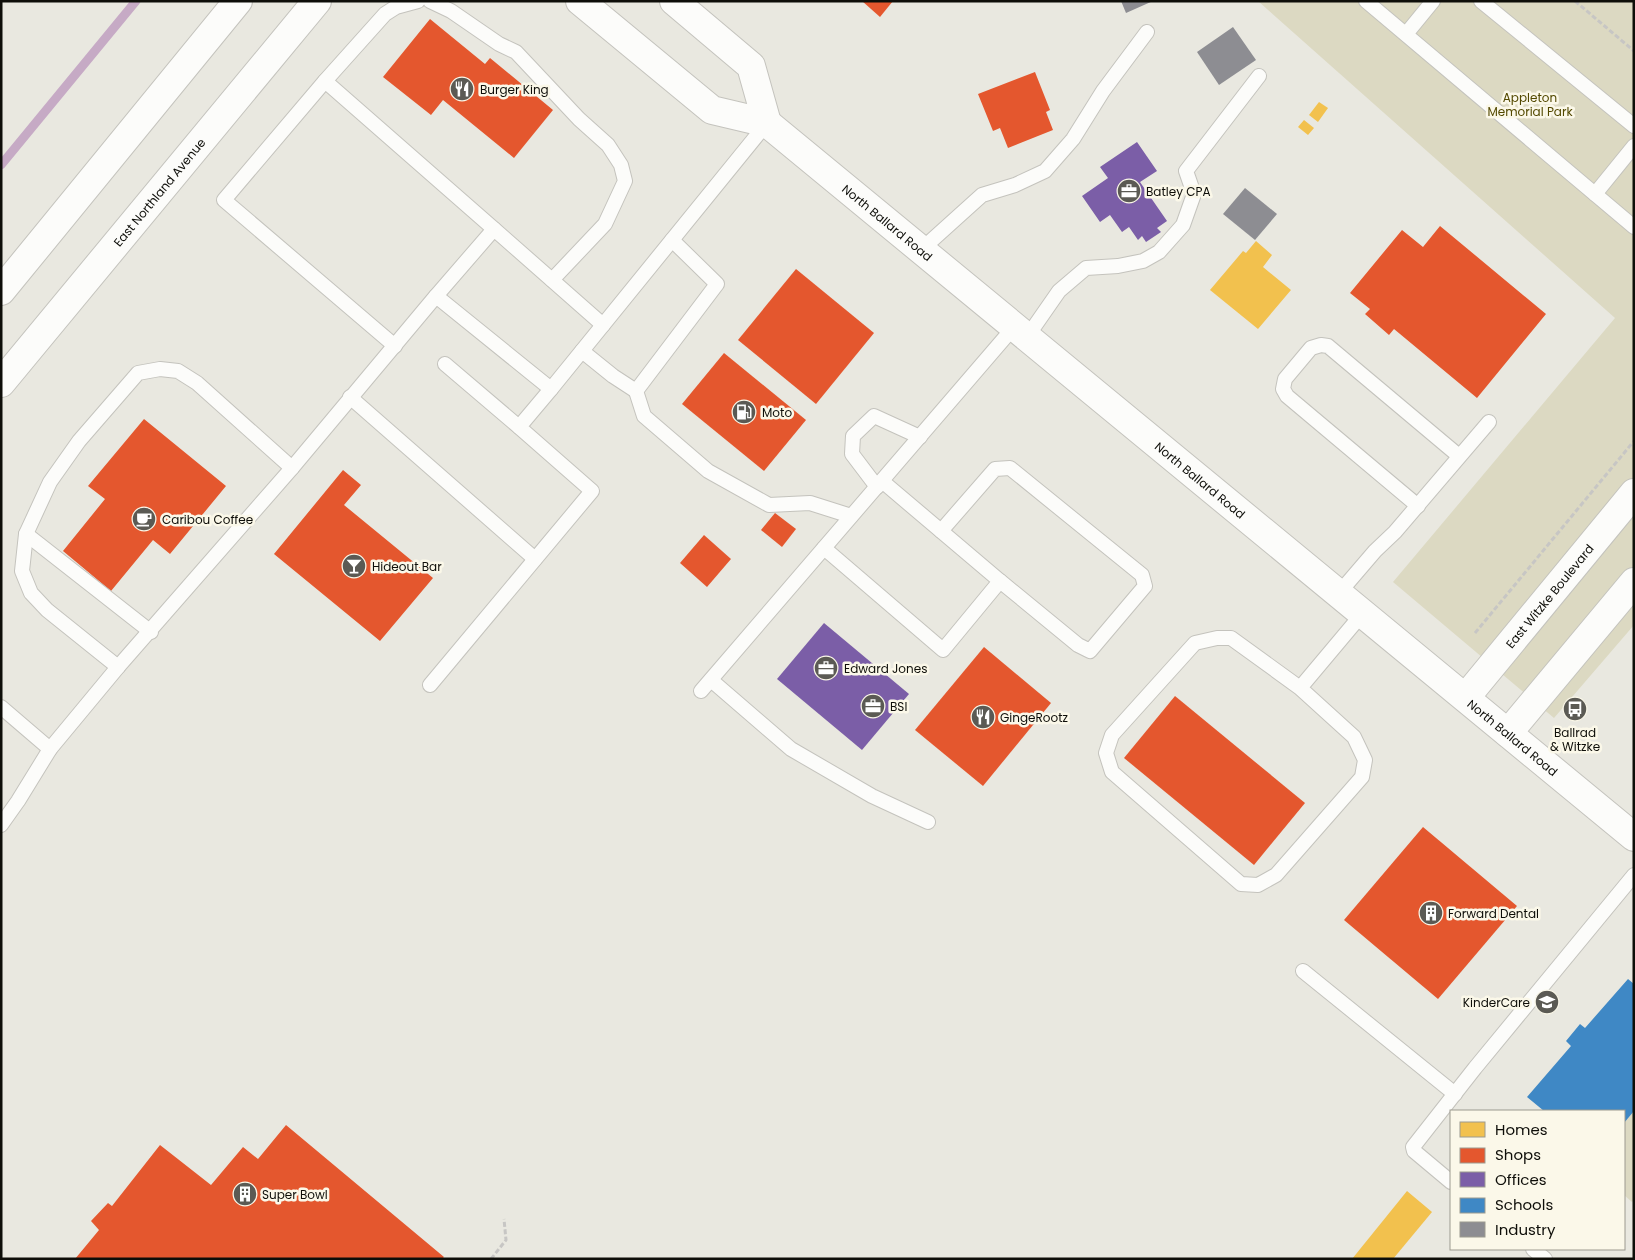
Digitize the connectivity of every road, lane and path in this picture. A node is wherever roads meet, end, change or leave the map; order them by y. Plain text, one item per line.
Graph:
1 (238, 1) edge
2 (317, 1) edge
3 (418, 1) edge
4 (430, 1) edge
5 (580, 1) edge
6 (674, 1) edge
7 (1366, 1) edge
8 (1433, 1) edge
9 (1481, 1) edge
10 (1575, 1) edge
11 (1147, 32) dead end
12 (1406, 34) junction
13 (1634, 51) edge
14 (1259, 76) dead end
15 (326, 81) junction
16 (767, 123) junction
17 (1634, 126) edge
18 (1634, 146) edge
19 (1595, 194) junction
20 (1634, 227) edge
21 (494, 229) junction
22 (672, 240) junction
23 (921, 250) junction
24 (552, 280) junction
25 (1, 291) edge
26 (436, 296) junction
27 (603, 325) junction
28 (1020, 332) junction
29 (395, 346) junction
30 (582, 350) junction
31 (445, 364) dead end
32 (1, 383) edge
33 (551, 389) junction
34 (636, 391) junction
35 (350, 397) junction
36 (1489, 422) dead end
37 (519, 427) junction
38 (920, 437) junction
39 (1634, 441) edge
40 (1459, 456) junction
41 (292, 468) junction
42 (879, 484) junction
43 (1634, 493) edge
44 (1418, 506) junction
45 (852, 516) junction
46 (941, 531) junction
47 (26, 534) junction
48 (824, 548) junction
49 (535, 559) junction
50 (1000, 581) junction
51 (1634, 582) edge
52 (1339, 593) junction
53 (1362, 613) junction
54 (151, 632) junction
55 (1474, 632) dead end
56 (118, 667) junction
57 (711, 680) junction
58 (430, 685) dead end
59 (1300, 688) junction
60 (701, 691) dead end
61 (1466, 698) junction
62 (1, 707) edge
63 (1508, 733) junction
64 (50, 749) junction
65 (928, 822) dead end
66 (1, 825) edge
67 (1634, 837) edge
68 (1634, 875) edge
69 (1303, 971) dead end
70 (1455, 1094) junction
71 (1450, 1181) edge
72 (504, 1219) dead end
73 (1534, 1250) edge
74 (491, 1259) edge
75 (1545, 1259) edge

1 - 25 main road
2 - 32 main road, East Northland Avenue
3 - 15 lane
4 - 24 lane
5 - 16 main road, North Ballard Road
6 - 16 main road
7 - 12 lane
8 - 12 lane
9 - 17 lane
10 - 13 path
11 - 23 lane
12 - 19 lane
14 - 28 lane
15 - 21 lane
15 - 29 lane
16 - 22 lane
16 - 23 main road, North Ballard Road
18 - 19 lane
19 - 20 lane
21 - 24 lane
21 - 26 lane
22 - 27 lane
22 - 34 lane
23 - 28 main road, North Ballard Road
24 - 27 lane
26 - 29 lane
26 - 33 lane
27 - 30 lane
28 - 38 lane
28 - 52 main road, North Ballard Road
29 - 35 lane
30 - 33 lane
30 - 34 lane
31 - 37 lane
33 - 37 lane
34 - 45 lane
35 - 41 lane
35 - 49 lane
36 - 40 lane
37 - 49 lane
38 - 42 lane
38 - 42 lane
39 - 55 path
40 - 44 lane
40 - 44 lane
41 - 47 lane
41 - 54 lane
42 - 45 lane
42 - 46 lane
43 - 61 main road, East Witzke Boulevard
44 - 52 lane
45 - 48 lane
46 - 50 lane
46 - 50 lane
47 - 54 lane
47 - 56 lane
48 - 50 lane
48 - 57 lane
49 - 58 lane
51 - 63 main road
52 - 53 main road, North Ballard Road
53 - 59 lane
53 - 61 main road, North Ballard Road
54 - 56 lane
56 - 64 lane
57 - 60 lane
57 - 65 lane
59 - 59 lane
61 - 63 main road, North Ballard Road
62 - 64 lane
63 - 67 main road, North Ballard Road
64 - 66 lane
68 - 70 lane
69 - 70 lane
70 - 71 lane
72 - 74 path
73 - 75 lane

